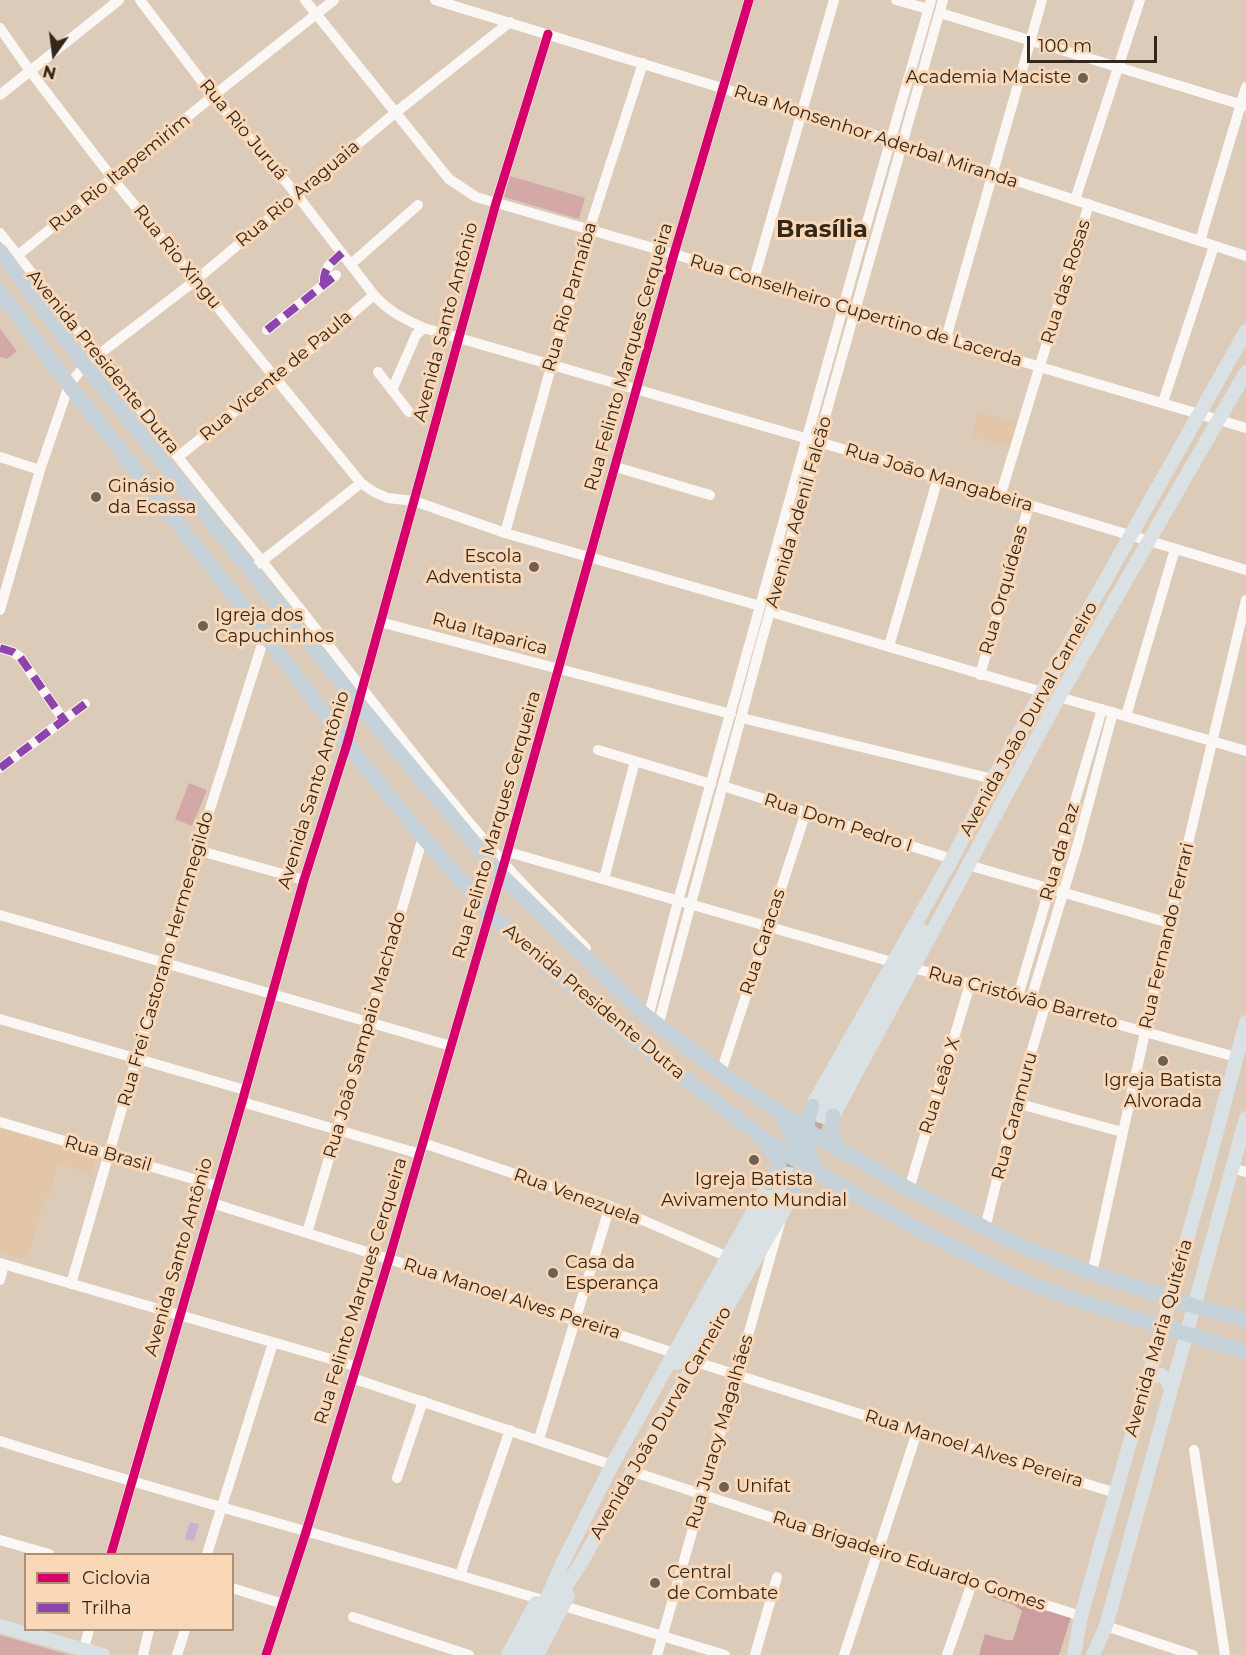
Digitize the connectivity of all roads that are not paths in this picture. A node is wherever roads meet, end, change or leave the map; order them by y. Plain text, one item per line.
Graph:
1 (119, 0) edge
2 (140, 0) edge
3 (305, 0) edge
4 (334, 0) edge
5 (435, 0) edge
6 (749, 0) edge
7 (834, 0) edge
8 (896, 0) edge
9 (944, 0) edge
10 (1042, 0) edge
11 (1140, 0) edge
12 (930, 4) edge
13 (940, 13) junction
14 (317, 14) junction
15 (510, 22) junction
16 (0, 28) edge
17 (548, 34) junction
18 (920, 39) junction
19 (1030, 41) junction
20 (932, 42) junction
21 (643, 63) junction
22 (1118, 67) junction
23 (30, 70) junction
24 (1246, 87) edge
25 (722, 88) junction
26 (0, 95) edge
27 (213, 96) junction
28 (1243, 105) edge
29 (395, 113) junction
30 (802, 113) junction
31 (890, 140) junction
32 (904, 144) junction
33 (993, 174) junction
34 (113, 179) junction
35 (297, 195) junction
36 (1075, 200) junction
37 (496, 203) junction
38 (1089, 204) junction
39 (418, 205) dead end
40 (589, 230) junction
41 (0, 232) edge
42 (1200, 241) junction
43 (1214, 246) junction
44 (859, 250) junction
45 (0, 251) edge
46 (342, 253) junction
47 (872, 253) junction
48 (674, 254) junction
49 (18, 256) junction
50 (1246, 256) edge
51 (351, 264) junction
52 (336, 275) dead end
53 (754, 279) junction
54 (196, 280) junction
55 (32, 283) junction
56 (324, 284) junction
57 (0, 292) edge
58 (374, 295) junction
59 (843, 307) junction
60 (856, 310) junction
61 (424, 328) junction
62 (267, 330) dead end
63 (1246, 331) edge
64 (946, 338) junction
65 (459, 339) junction
66 (98, 354) junction
67 (85, 365) junction
68 (551, 365) junction
69 (1040, 367) junction
70 (378, 372) dead end
71 (1246, 372) edge
72 (275, 379) junction
73 (69, 385) junction
74 (638, 389) junction
75 (392, 390) junction
76 (1163, 402) junction
77 (143, 411) junction
78 (409, 412) dead end
79 (1198, 413) junction
80 (130, 420) junction
81 (1219, 420) junction
82 (1246, 428) edge
83 (807, 439) junction
84 (819, 442) junction
85 (179, 456) junction
86 (0, 457) edge
87 (616, 467) junction
88 (40, 470) junction
89 (938, 478) junction
90 (361, 483) junction
91 (710, 495) dead end
92 (1000, 497) junction
93 (414, 501) junction
94 (1029, 505) junction
95 (219, 519) junction
96 (505, 533) junction
97 (1130, 536) junction
98 (1149, 542) junction
99 (782, 549) junction
100 (1175, 549) junction
101 (589, 556) junction
102 (257, 565) junction
103 (5, 570) edge
104 (1246, 570) edge
105 (1246, 600) edge
106 (760, 606) junction
107 (0, 610) edge
108 (771, 612) junction
109 (380, 622) junction
110 (265, 634) junction
111 (889, 646) junction
112 (0, 648) edge
113 (558, 669) junction
114 (980, 675) junction
115 (1042, 692) junction
116 (360, 696) junction
117 (1059, 697) junction
118 (85, 704) dead end
119 (1108, 710) junction
120 (737, 716) junction
121 (1126, 716) junction
122 (63, 719) junction
123 (1213, 742) junction
124 (347, 744) junction
125 (598, 750) dead end
126 (1246, 751) edge
127 (635, 761) junction
128 (0, 768) edge
129 (993, 779) junction
130 (711, 784) junction
131 (723, 786) junction
132 (806, 812) junction
133 (423, 837) junction
134 (1063, 843) junction
135 (1077, 847) junction
136 (197, 850) junction
137 (508, 852) junction
138 (696, 859) junction
139 (952, 860) junction
140 (968, 865) junction
141 (503, 870) junction
142 (954, 875) junction
143 (604, 879) junction
144 (304, 880) junction
145 (1050, 888) junction
146 (1064, 892) junction
147 (678, 901) junction
148 (690, 904) junction
149 (490, 914) junction
150 (0, 915) edge
151 (1169, 923) junction
152 (767, 928) junction
153 (165, 962) junction
154 (892, 962) junction
155 (913, 968) junction
156 (970, 984) junction
157 (272, 995) junction
158 (1018, 996) junction
159 (1031, 999) junction
160 (1046, 1003) junction
161 (0, 1019) edge
162 (650, 1020) junction
163 (1246, 1022) edge
164 (370, 1023) junction
165 (1145, 1032) junction
166 (451, 1046) junction
167 (1236, 1057) junction
168 (136, 1059) junction
169 (721, 1072) junction
170 (243, 1096) junction
171 (1016, 1103) junction
172 (824, 1109) junction
173 (780, 1112) junction
174 (1246, 1118) edge
175 (0, 1122) edge
176 (806, 1129) junction
177 (338, 1131) junction
178 (1122, 1132) junction
179 (759, 1135) junction
180 (423, 1143) junction
181 (837, 1148) junction
182 (109, 1154) junction
183 (420, 1154) junction
184 (799, 1162) junction
185 (815, 1169) junction
186 (1236, 1174) edge
187 (1205, 1176) junction
188 (830, 1180) junction
189 (216, 1186) junction
190 (780, 1189) junction
191 (909, 1189) junction
192 (212, 1203) junction
193 (610, 1206) junction
194 (784, 1209) junction
195 (985, 1228) junction
196 (307, 1233) junction
197 (728, 1257) junction
198 (389, 1259) junction
199 (2, 1264) edge
200 (1092, 1273) junction
201 (0, 1280) edge
202 (71, 1284) junction
203 (1170, 1298) junction
204 (1194, 1306) junction
205 (179, 1316) junction
206 (575, 1320) junction
207 (1246, 1320) edge
208 (1161, 1327) junction
209 (699, 1332) junction
210 (1186, 1334) junction
211 (273, 1343) junction
212 (1246, 1352) edge
213 (674, 1353) junction
214 (696, 1362) junction
215 (355, 1366) junction
216 (737, 1374) junction
217 (352, 1378) junction
218 (1146, 1381) junction
219 (1171, 1388) junction
220 (655, 1390) junction
221 (674, 1399) junction
222 (423, 1401) junction
223 (510, 1430) junction
224 (917, 1432) junction
225 (539, 1439) junction
226 (0, 1441) edge
227 (1194, 1450) dead end
228 (612, 1465) junction
229 (634, 1472) junction
230 (397, 1478) dead end
231 (132, 1481) junction
232 (1116, 1493) junction
233 (703, 1494) junction
234 (222, 1509) junction
235 (306, 1532) junction
236 (0, 1540) edge
237 (46, 1553) edge
238 (111, 1553) edge
239 (207, 1553) edge
240 (879, 1553) junction
241 (581, 1563) junction
242 (562, 1564) junction
243 (460, 1575) junction
244 (777, 1577) dead end
245 (972, 1583) junction
246 (234, 1589) edge
247 (538, 1599) junction
248 (283, 1604) junction
249 (564, 1606) junction
250 (352, 1617) dead end
251 (1081, 1618) junction
252 (0, 1626) edge
253 (1105, 1627) junction
254 (88, 1631) edge
255 (149, 1631) edge
256 (184, 1631) edge
257 (662, 1637) junction
258 (83, 1652) edge
259 (528, 1652) edge
260 (103, 1655) edge
261 (143, 1655) edge
262 (177, 1655) edge
263 (266, 1655) edge
264 (470, 1655) edge
265 (508, 1655) edge
266 (657, 1655) edge
267 (725, 1655) edge
268 (755, 1655) edge
269 (844, 1655) edge
270 (947, 1655) edge
271 (1072, 1655) edge
272 (1093, 1655) edge
273 (1099, 1655) edge
274 (1193, 1655) edge
275 (1225, 1655) edge

1 - 23 street
2 - 27 street, Rua Rio Juruá
3 - 14 street, Rua Conselheiro Cupertino de Lacerda
4 - 14 street, Rua Rio Itapemirim
5 - 15 street, Rua Monsenhor Aderbal Miranda
6 - 25 street, Rua Felinto Marques Cerqueira
7 - 30 street
8 - 12 street
9 - 13 street, Avenida Adenil Falcão
10 - 19 street
11 - 22 street
12 - 18 street, Avenida Adenil Falcão
13 - 19 street
13 - 20 street, Avenida Adenil Falcão
14 - 27 street, Rua Rio Itapemirim
14 - 29 street, Rua Conselheiro Cupertino de Lacerda
15 - 17 street, Rua Monsenhor Aderbal Miranda
15 - 29 street, Rua Rio Araguaia
16 - 23 street, Rua Rio Xingu
17 - 21 street, Rua Monsenhor Aderbal Miranda
17 - 37 street, Avenida Santo Antônio
18 - 20 street
18 - 31 street, Avenida Adenil Falcão
19 - 22 street
19 - 33 street
20 - 32 street, Avenida Adenil Falcão
21 - 25 street, Rua Monsenhor Aderbal Miranda
21 - 40 street, Rua Rio Parnaíba
22 - 28 street
22 - 36 street
23 - 26 street
23 - 34 street, Rua Rio Xingu
24 - 28 street
25 - 30 street, Rua Monsenhor Aderbal Miranda
25 - 48 street, Rua Felinto Marques Cerqueira
27 - 34 street, Rua Rio Itapemirim
27 - 35 street, Rua Rio Juruá
28 - 42 street
29 - 35 street, Rua Rio Araguaia
29 - 37 street, Rua Conselheiro Cupertino de Lacerda
30 - 31 street, Rua Monsenhor Aderbal Miranda
30 - 53 street
31 - 32 street, Rua Monsenhor Aderbal Miranda
31 - 44 street, Avenida Adenil Falcão
32 - 33 street, Rua Monsenhor Aderbal Miranda
32 - 47 street, Avenida Adenil Falcão
33 - 36 street, Rua Monsenhor Aderbal Miranda
33 - 64 street
34 - 49 street, Rua Rio Itapemirim
34 - 54 street, Rua Rio Xingu
35 - 46 street, Rua Rio Juruá
35 - 54 street, Rua Rio Araguaia
36 - 38 street, Rua Monsenhor Aderbal Miranda
37 - 40 street, Rua Conselheiro Cupertino de Lacerda
37 - 65 street, Avenida Santo Antônio
38 - 42 street, Rua Monsenhor Aderbal Miranda
38 - 69 street, Rua das Rosas
39 - 51 street
40 - 48 street, Rua Conselheiro Cupertino de Lacerda
40 - 68 street, Rua Rio Parnaíba
41 - 49 street, Avenida Presidente Dutra
42 - 43 street, Rua Monsenhor Aderbal Miranda
43 - 50 street, Rua Monsenhor Aderbal Miranda
43 - 76 street
44 - 47 street
44 - 59 street, Avenida Adenil Falcão
45 - 55 highway, Avenida Presidente Dutra
46 - 51 street, Rua Rio Juruá
46 - 56 street
47 - 60 street, Avenida Adenil Falcão
48 - 53 street, Rua Conselheiro Cupertino de Lacerda
48 - 74 street, Rua Felinto Marques Cerqueira
49 - 55 street, Avenida Presidente Dutra
51 - 58 street, Rua Rio Juruá
52 - 56 street
53 - 59 street, Rua Conselheiro Cupertino de Lacerda
54 - 66 street, Rua Rio Araguaia
54 - 72 street, Rua Rio Xingu
55 - 66 street, Avenida Presidente Dutra
55 - 67 highway, Avenida Presidente Dutra
56 - 62 street
57 - 73 highway, Avenida Presidente Dutra
58 - 61 street, Rua Rio Juruá
58 - 72 street, Rua Vicente de Paula
59 - 60 street, Rua Conselheiro Cupertino de Lacerda
59 - 83 street, Avenida Adenil Falcão
60 - 64 street, Rua Conselheiro Cupertino de Lacerda
60 - 84 street, Avenida Adenil Falcão
61 - 65 street, Rua Rio Juruá
61 - 75 street
63 - 79 main road, Avenida João Durval Carneiro
64 - 69 street, Rua Conselheiro Cupertino de Lacerda
65 - 68 street, Rua João Mangabeira
65 - 93 street, Avenida Santo Antônio
66 - 67 street, Rua Rio Araguaia
66 - 77 street, Avenida Presidente Dutra
67 - 73 street, Rua Rio Araguaia
67 - 80 highway, Avenida Presidente Dutra
68 - 74 street, Rua João Mangabeira
68 - 96 street, Rua Rio Parnaíba
69 - 76 street, Rua Conselheiro Cupertino de Lacerda
69 - 92 street, Rua das Rosas
70 - 75 street
71 - 81 main road, Avenida João Durval Carneiro
72 - 85 street, Rua Vicente de Paula
72 - 90 street, Rua Rio Xingu
73 - 88 street, Rua Rio Araguaia
73 - 110 highway, Avenida Presidente Dutra
74 - 83 street, Rua João Mangabeira
74 - 87 street, Rua Felinto Marques Cerqueira
75 - 78 street
76 - 79 street, Rua Conselheiro Cupertino de Lacerda
77 - 80 street
77 - 85 street, Avenida Presidente Dutra
79 - 81 street, Rua Conselheiro Cupertino de Lacerda
79 - 97 main road, Avenida João Durval Carneiro
80 - 95 highway, Avenida Presidente Dutra
81 - 82 street, Rua Conselheiro Cupertino de Lacerda
81 - 98 main road, Avenida João Durval Carneiro
83 - 84 street, Rua João Mangabeira
83 - 99 street, Avenida Adenil Falcão
84 - 89 street, Rua João Mangabeira
84 - 99 street, Avenida Adenil Falcão
85 - 95 street, Avenida Presidente Dutra
86 - 88 street
87 - 91 street
87 - 101 street, Rua Felinto Marques Cerqueira
88 - 103 street, Rua Rio Araguaia
89 - 92 street, Rua João Mangabeira
89 - 111 street
90 - 93 street
90 - 102 street
92 - 94 street, Rua João Mangabeira
93 - 96 street
93 - 109 street, Avenida Santo Antônio
94 - 97 street, Rua João Mangabeira
94 - 114 street, Rua Orquídeas
95 - 102 highway, Avenida Presidente Dutra
96 - 101 street
97 - 98 street, Rua João Mangabeira
97 - 115 main road, Avenida João Durval Carneiro
98 - 100 street, Rua João Mangabeira
98 - 117 main road, Avenida João Durval Carneiro
99 - 106 street, Avenida Adenil Falcão
99 - 108 street, Avenida Adenil Falcão
100 - 104 street, Rua João Mangabeira
100 - 121 street
101 - 106 street
101 - 113 street, Rua Felinto Marques Cerqueira
102 - 116 highway, Avenida Presidente Dutra
103 - 107 street, Rua Rio Araguaia
105 - 123 street, Rua Fernando Ferrari
106 - 120 street, Avenida Adenil Falcão
108 - 111 street
108 - 120 street, Avenida Adenil Falcão
109 - 113 street, Rua Itaparica
109 - 116 street, Avenida Santo Antônio
110 - 124 highway, Avenida Presidente Dutra
110 - 136 street, Rua Frei Castorano Hermenegildo
111 - 114 street
112 - 122 street
113 - 120 street, Rua Itaparica
113 - 137 street, Rua Felinto Marques Cerqueira
114 - 115 street
115 - 129 main road, Avenida João Durval Carneiro
116 - 124 street, Avenida Santo Antônio
116 - 141 highway, Avenida Presidente Dutra
117 - 119 street
117 - 140 main road, Avenida João Durval Carneiro
118 - 122 street
119 - 121 street
119 - 134 street, Rua da Paz
119 - 135 street, Rua da Paz
120 - 129 street, Rua Itaparica
120 - 130 street, Avenida Adenil Falcão
120 - 131 street, Avenida Adenil Falcão
121 - 123 street
122 - 128 street
123 - 126 street
123 - 151 street, Rua Fernando Ferrari
124 - 133 highway, Avenida Presidente Dutra
124 - 144 street, Avenida Santo Antônio
125 - 127 street
127 - 130 street
127 - 143 street
129 - 139 main road, Avenida João Durval Carneiro
130 - 138 street, Avenida Adenil Falcão
131 - 132 street, Rua Dom Pedro I
131 - 138 street, Avenida Adenil Falcão
132 - 139 street, Rua Dom Pedro I
132 - 152 street, Rua Caracas
133 - 149 highway, Avenida Presidente Dutra
133 - 164 street, Rua João Sampaio Machado
134 - 135 street
134 - 145 street, Rua da Paz
135 - 146 street, Rua da Paz
136 - 144 street
136 - 153 street, Rua Frei Castorano Hermenegildo
137 - 141 street, Rua Felinto Marques Cerqueira
137 - 143 street
138 - 147 street, Avenida Adenil Falcão
138 - 148 street, Avenida Adenil Falcão
139 - 142 main road
139 - 154 main road, Avenida João Durval Carneiro
140 - 142 main road
140 - 145 street
140 - 155 main road, Avenida João Durval Carneiro
141 - 149 street, Rua Felinto Marques Cerqueira
141 - 162 highway, Avenida Presidente Dutra
142 - 172 main road
143 - 147 street
144 - 157 street, Avenida Santo Antônio
145 - 146 street
145 - 158 street, Rua da Paz
146 - 151 street
146 - 159 street, Rua da Paz
147 - 148 street
147 - 162 street, Avenida Adenil Falcão
148 - 152 street
148 - 162 street, Avenida Adenil Falcão
149 - 166 street, Rua Felinto Marques Cerqueira
149 - 179 highway, Avenida Presidente Dutra
150 - 153 street
151 - 165 street, Rua Fernando Ferrari
152 - 154 street
152 - 169 street, Rua Caracas
153 - 157 street
153 - 168 street, Rua Frei Castorano Hermenegildo
154 - 172 main road, Avenida João Durval Carneiro
155 - 156 street, Rua Cristóvão Barreto
155 - 172 main road, Avenida João Durval Carneiro
156 - 158 street, Rua Cristóvão Barreto
156 - 191 street, Rua Leão X
157 - 164 street
157 - 170 street, Avenida Santo Antônio
158 - 159 street, Rua Cristóvão Barreto
159 - 160 street, Rua Cristóvão Barreto
160 - 165 street, Rua Cristóvão Barreto
160 - 171 street, Rua Caramuru
161 - 168 street
162 - 169 highway, Avenida Presidente Dutra
163 - 167 main road, Avenida Maria Quitéria
164 - 166 street
164 - 177 street, Rua João Sampaio Machado
165 - 167 street, Rua Cristóvão Barreto
165 - 178 street, Rua Fernando Ferrari
166 - 180 street, Rua Felinto Marques Cerqueira
167 - 187 main road, Avenida Maria Quitéria
168 - 170 street
168 - 182 street, Rua Frei Castorano Hermenegildo
169 - 173 highway, Avenida Presidente Dutra
170 - 177 street
170 - 189 street, Avenida Santo Antônio
171 - 178 street
171 - 195 street, Rua Caramuru
172 - 173 highway
172 - 176 highway
172 - 181 highway
173 - 176 highway, Avenida Presidente Dutra
173 - 184 highway
174 - 186 main road, Avenida Maria Quitéria
175 - 182 street, Rua Brasil
176 - 181 highway, Avenida Presidente Dutra
176 - 185 highway
177 - 183 street
177 - 196 street, Rua João Sampaio Machado
178 - 200 street, Rua Fernando Ferrari
179 - 184 highway, Avenida Presidente Dutra
179 - 190 highway
180 - 183 street, Rua Felinto Marques Cerqueira
180 - 193 street, Rua Venezuela
181 - 191 highway, Avenida Presidente Dutra
182 - 189 street, Rua Brasil
182 - 202 street, Rua Frei Castorano Hermenegildo
183 - 198 street, Rua Felinto Marques Cerqueira
184 - 185 highway, Avenida Presidente Dutra
184 - 190 highway
185 - 188 highway, Avenida Presidente Dutra
186 - 187 main road
186 - 204 main road, Avenida Maria Quitéria
187 - 203 main road, Avenida Maria Quitéria
188 - 190 highway
188 - 208 highway, Avenida Presidente Dutra
189 - 192 street, Avenida Santo Antônio
190 - 194 main road, Avenida João Durval Carneiro
190 - 197 main road, Avenida João Durval Carneiro
190 - 209 main road
191 - 195 highway, Avenida Presidente Dutra
192 - 196 street, Rua Manoel Alves Pereira
192 - 205 street, Avenida Santo Antônio
193 - 197 street, Rua Venezuela
193 - 206 street
194 - 214 main road, Avenida João Durval Carneiro
194 - 216 street, Rua Juracy Magalhães
195 - 200 highway, Avenida Presidente Dutra
196 - 198 street, Rua Manoel Alves Pereira
197 - 213 main road, Avenida João Durval Carneiro
198 - 206 street, Rua Manoel Alves Pereira
198 - 215 street, Rua Felinto Marques Cerqueira
199 - 201 street
199 - 202 street
200 - 203 highway, Avenida Presidente Dutra
202 - 205 street
203 - 204 highway, Avenida Presidente Dutra
203 - 208 main road, Avenida Maria Quitéria
204 - 207 highway, Avenida Presidente Dutra
204 - 210 main road, Avenida Maria Quitéria
205 - 211 street
205 - 231 street, Avenida Santo Antônio
206 - 213 street, Rua Manoel Alves Pereira
206 - 225 street
208 - 210 highway, Avenida Presidente Dutra
208 - 218 main road, Avenida Maria Quitéria
209 - 220 main road
209 - 221 main road
210 - 212 highway, Avenida Presidente Dutra
210 - 219 main road, Avenida Maria Quitéria
211 - 215 street
211 - 234 street
213 - 220 main road, Avenida João Durval Carneiro
214 - 216 street, Rua Manoel Alves Pereira
214 - 221 main road, Avenida João Durval Carneiro
215 - 217 street, Rua Felinto Marques Cerqueira
216 - 224 street, Rua Manoel Alves Pereira
216 - 233 street, Rua Juracy Magalhães
217 - 222 street
217 - 235 street, Rua Felinto Marques Cerqueira
218 - 219 main road
218 - 232 main road, Avenida Maria Quitéria
219 - 253 main road, Avenida Maria Quitéria
220 - 228 main road, Avenida João Durval Carneiro
221 - 229 main road, Avenida João Durval Carneiro
222 - 223 street
222 - 230 street
223 - 225 street
223 - 243 street
224 - 232 street, Rua Manoel Alves Pereira
224 - 240 street
225 - 228 street
226 - 231 street
227 - 275 street
228 - 242 main road, Avenida João Durval Carneiro
229 - 233 street, Rua Brigadeiro Eduardo Gomes
229 - 241 main road, Avenida João Durval Carneiro
231 - 234 street
231 - 238 street, Avenida Santo Antônio
232 - 251 main road, Avenida Maria Quitéria
233 - 240 street, Rua Brigadeiro Eduardo Gomes
233 - 257 street, Rua Juracy Magalhães
234 - 235 street
234 - 239 street
235 - 243 street
235 - 248 street, Rua Felinto Marques Cerqueira
236 - 237 street
240 - 245 street, Rua Brigadeiro Eduardo Gomes
240 - 269 street
241 - 249 main road
241 - 259 main road, Avenida João Durval Carneiro
242 - 247 main road
242 - 259 main road, Avenida João Durval Carneiro
243 - 247 street
244 - 268 street
245 - 251 street, Rua Brigadeiro Eduardo Gomes
245 - 270 street
246 - 248 street
247 - 265 main road
248 - 263 street, Rua Felinto Marques Cerqueira
249 - 257 street
249 - 259 main road
250 - 264 street
251 - 271 main road, Avenida Maria Quitéria
252 - 258 main road
253 - 272 main road, Avenida Maria Quitéria
253 - 273 main road
253 - 274 street
254 - 258 street
255 - 261 street
256 - 262 street
257 - 266 street, Rua Juracy Magalhães
257 - 267 street
258 - 260 main road

